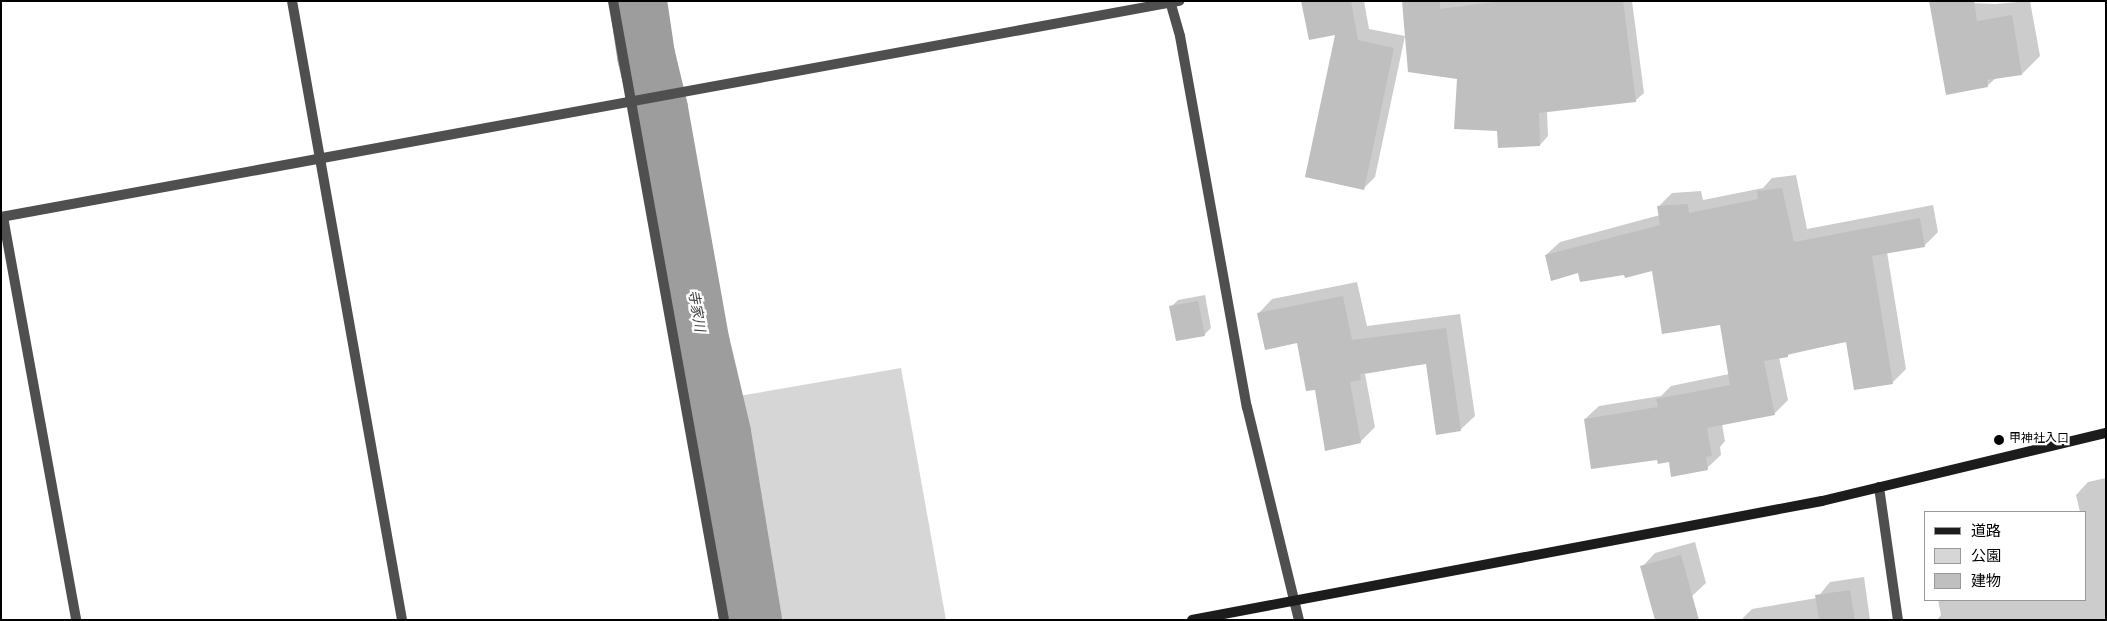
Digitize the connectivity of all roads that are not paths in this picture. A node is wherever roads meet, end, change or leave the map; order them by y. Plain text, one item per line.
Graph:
1 (292, 1) edge
2 (613, 1) edge
3 (1173, 2) edge
4 (632, 102) junction
5 (320, 159) junction
6 (2, 217) edge
7 (2106, 433) edge
8 (1879, 487) junction
9 (1295, 600) junction
10 (76, 620) edge
11 (402, 620) edge
12 (724, 620) edge
13 (1192, 620) edge
14 (1299, 620) edge
15 (1898, 620) edge

1 - 5 street
2 - 4 street
3 - 4 street
3 - 9 street
4 - 5 street
4 - 12 street
5 - 6 street
5 - 11 street
6 - 10 street
7 - 8 street
8 - 9 street
8 - 15 street
9 - 13 street
9 - 14 street

